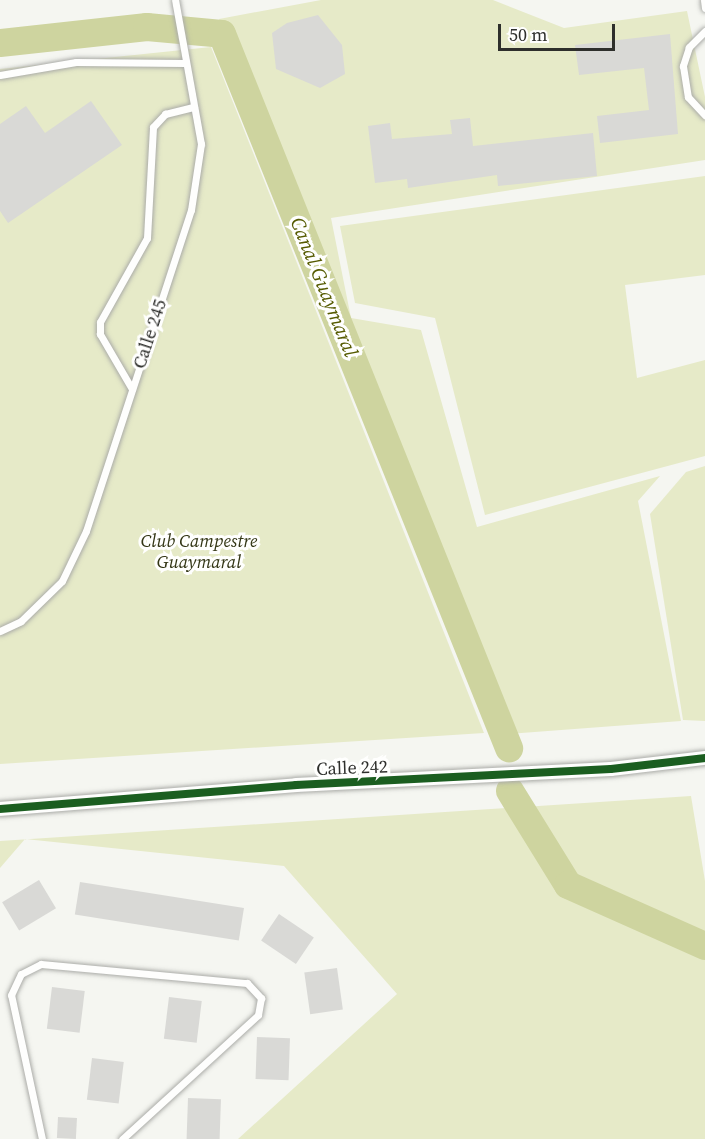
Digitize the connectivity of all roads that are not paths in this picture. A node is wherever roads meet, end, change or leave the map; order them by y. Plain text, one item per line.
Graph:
1 (175, 0) edge
2 (704, 0) edge
3 (705, 8) edge
4 (705, 31) edge
5 (185, 63) junction
6 (0, 75) edge
7 (194, 107) junction
8 (705, 115) edge
9 (132, 389) junction
10 (0, 632) edge
11 (705, 758) edge
12 (0, 809) edge
13 (42, 1139) edge
14 (122, 1139) edge

1 - 5 lane, Calle 245
2 - 3 lane
4 - 8 lane
5 - 6 lane
5 - 7 lane, Calle 245
7 - 9 lane, Calle 245
7 - 9 lane
9 - 10 lane, Calle 245
11 - 12 street, Calle 242
13 - 14 lane

